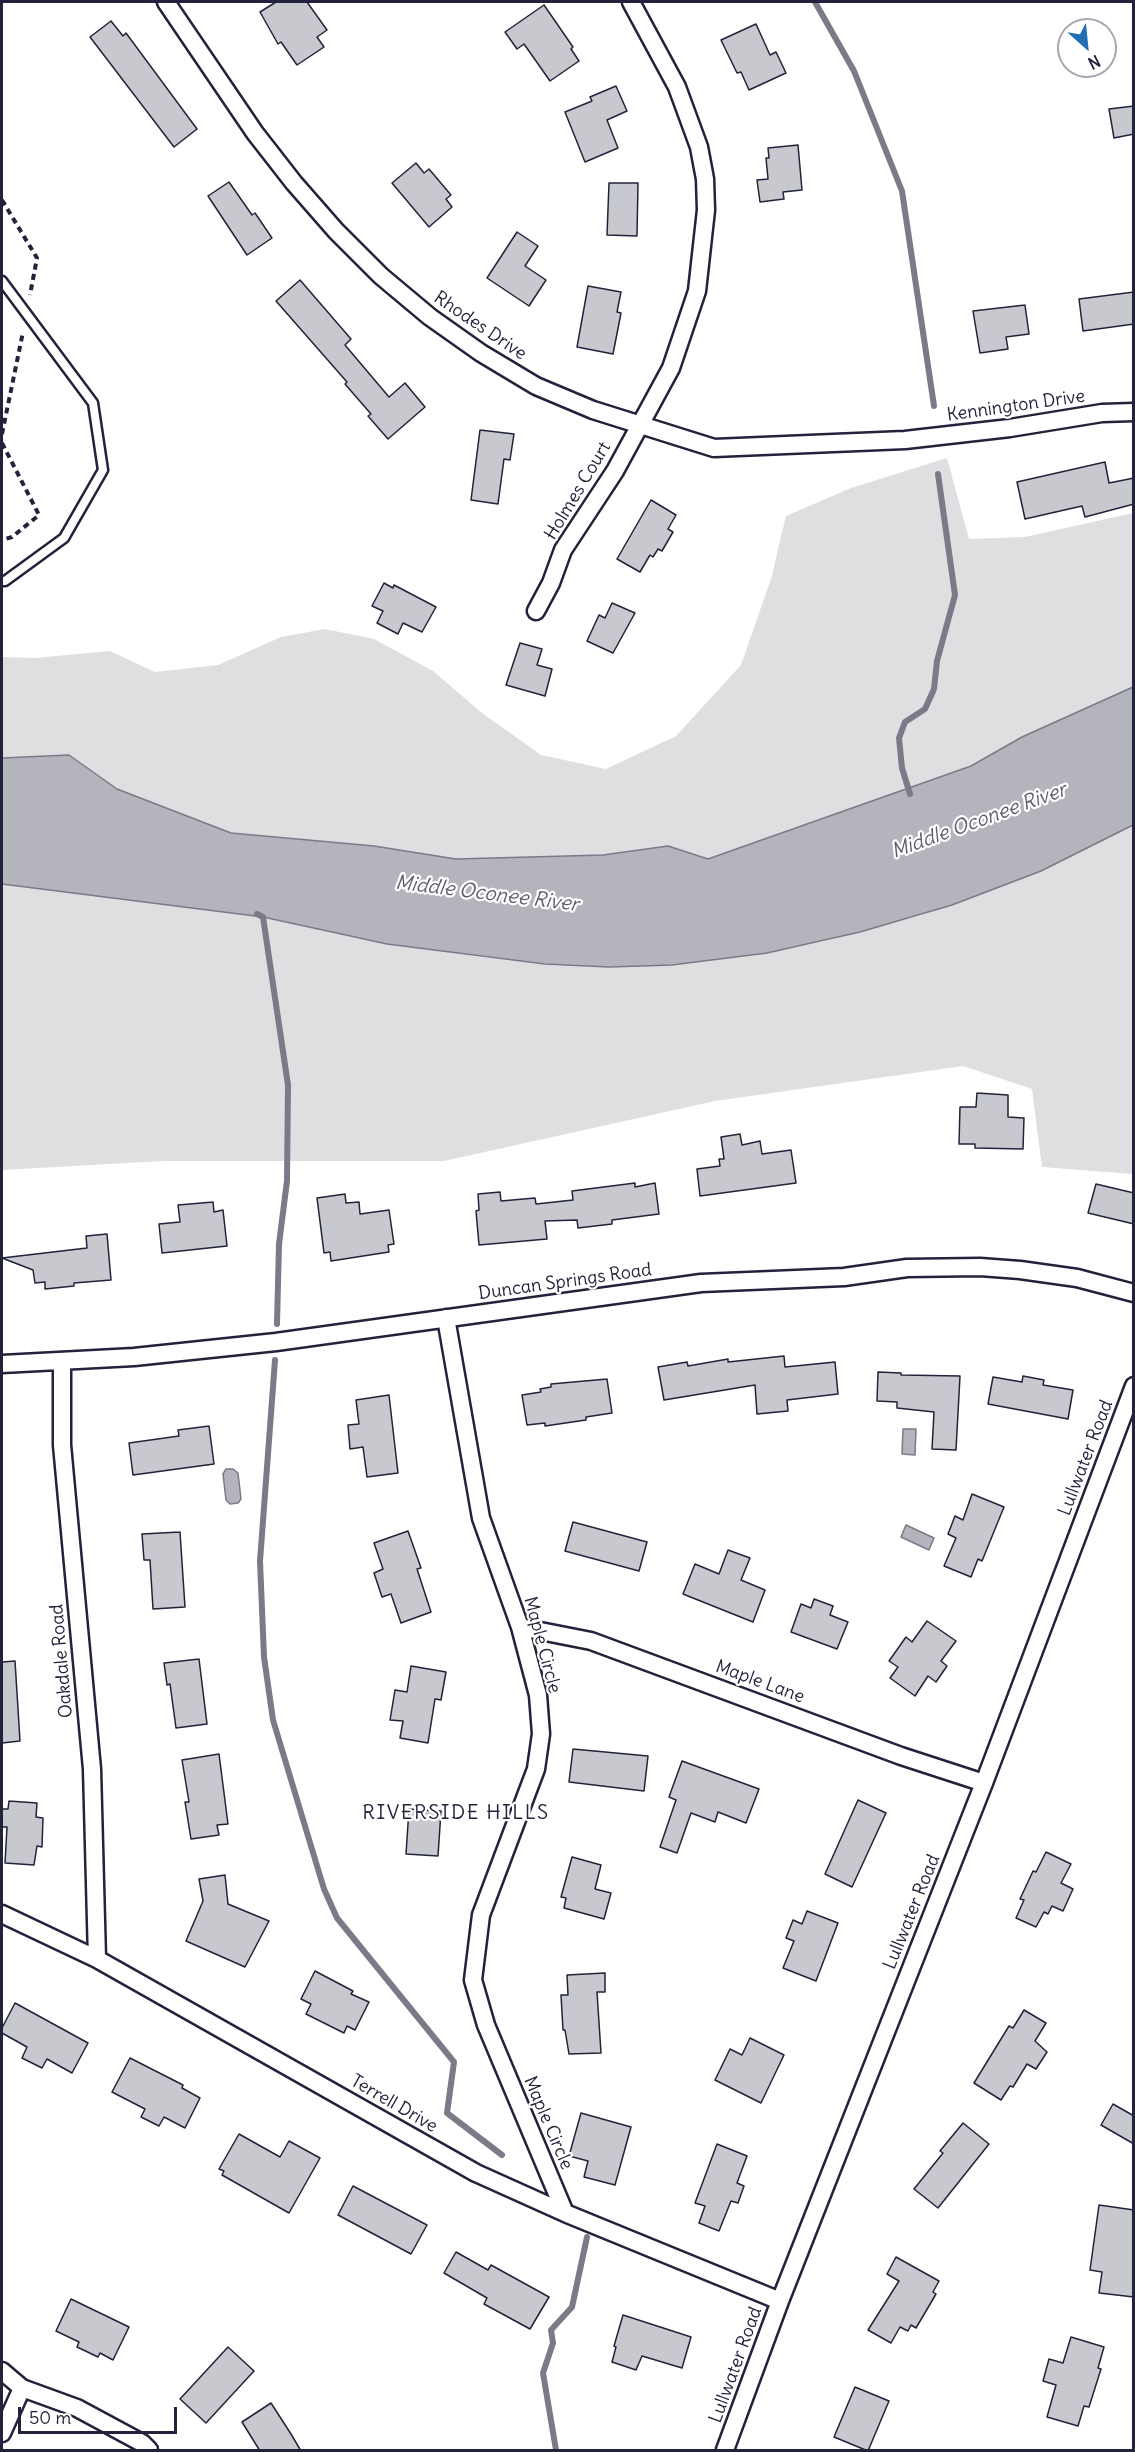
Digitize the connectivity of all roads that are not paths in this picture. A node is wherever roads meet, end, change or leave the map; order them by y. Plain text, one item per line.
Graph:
1 (166, 2) edge
2 (631, 2) edge
3 (2, 281) edge
4 (1134, 412) edge
5 (640, 424) junction
6 (905, 440) joint
7 (2, 581) edge
8 (536, 611) dead end
9 (1134, 1293) edge
10 (446, 1318) junction
11 (62, 1361) junction
12 (2, 1364) edge
13 (1134, 1386) edge
14 (520, 1627) junction
15 (984, 1783) junction
16 (2, 1914) edge
17 (97, 1959) junction
18 (565, 2213) junction
19 (780, 2301) junction
20 (2, 2371) edge
21 (22, 2388) junction
22 (2, 2433) edge
23 (149, 2451) edge
24 (725, 2451) edge

1 - 5 street, Rhodes Drive
2 - 5 street, Holmes Court
3 - 7 lane
4 - 6 street, Kennington Drive
5 - 6 street, Rhodes Drive
5 - 8 street, Holmes Court
9 - 10 street, Duncan Springs Road
10 - 11 street, Duncan Springs Road
10 - 14 street, Maple Circle
11 - 12 street, Duncan Springs Road
11 - 17 street, Oakdale Road
13 - 15 street, Lullwater Road
14 - 15 street, Maple Lane
14 - 18 street, Maple Circle
15 - 19 street, Lullwater Road
16 - 17 street, Terrell Drive
17 - 18 street, Terrell Drive
18 - 19 street, Terrell Drive
19 - 24 street, Lullwater Road
20 - 21 street
21 - 22 street
21 - 23 street

